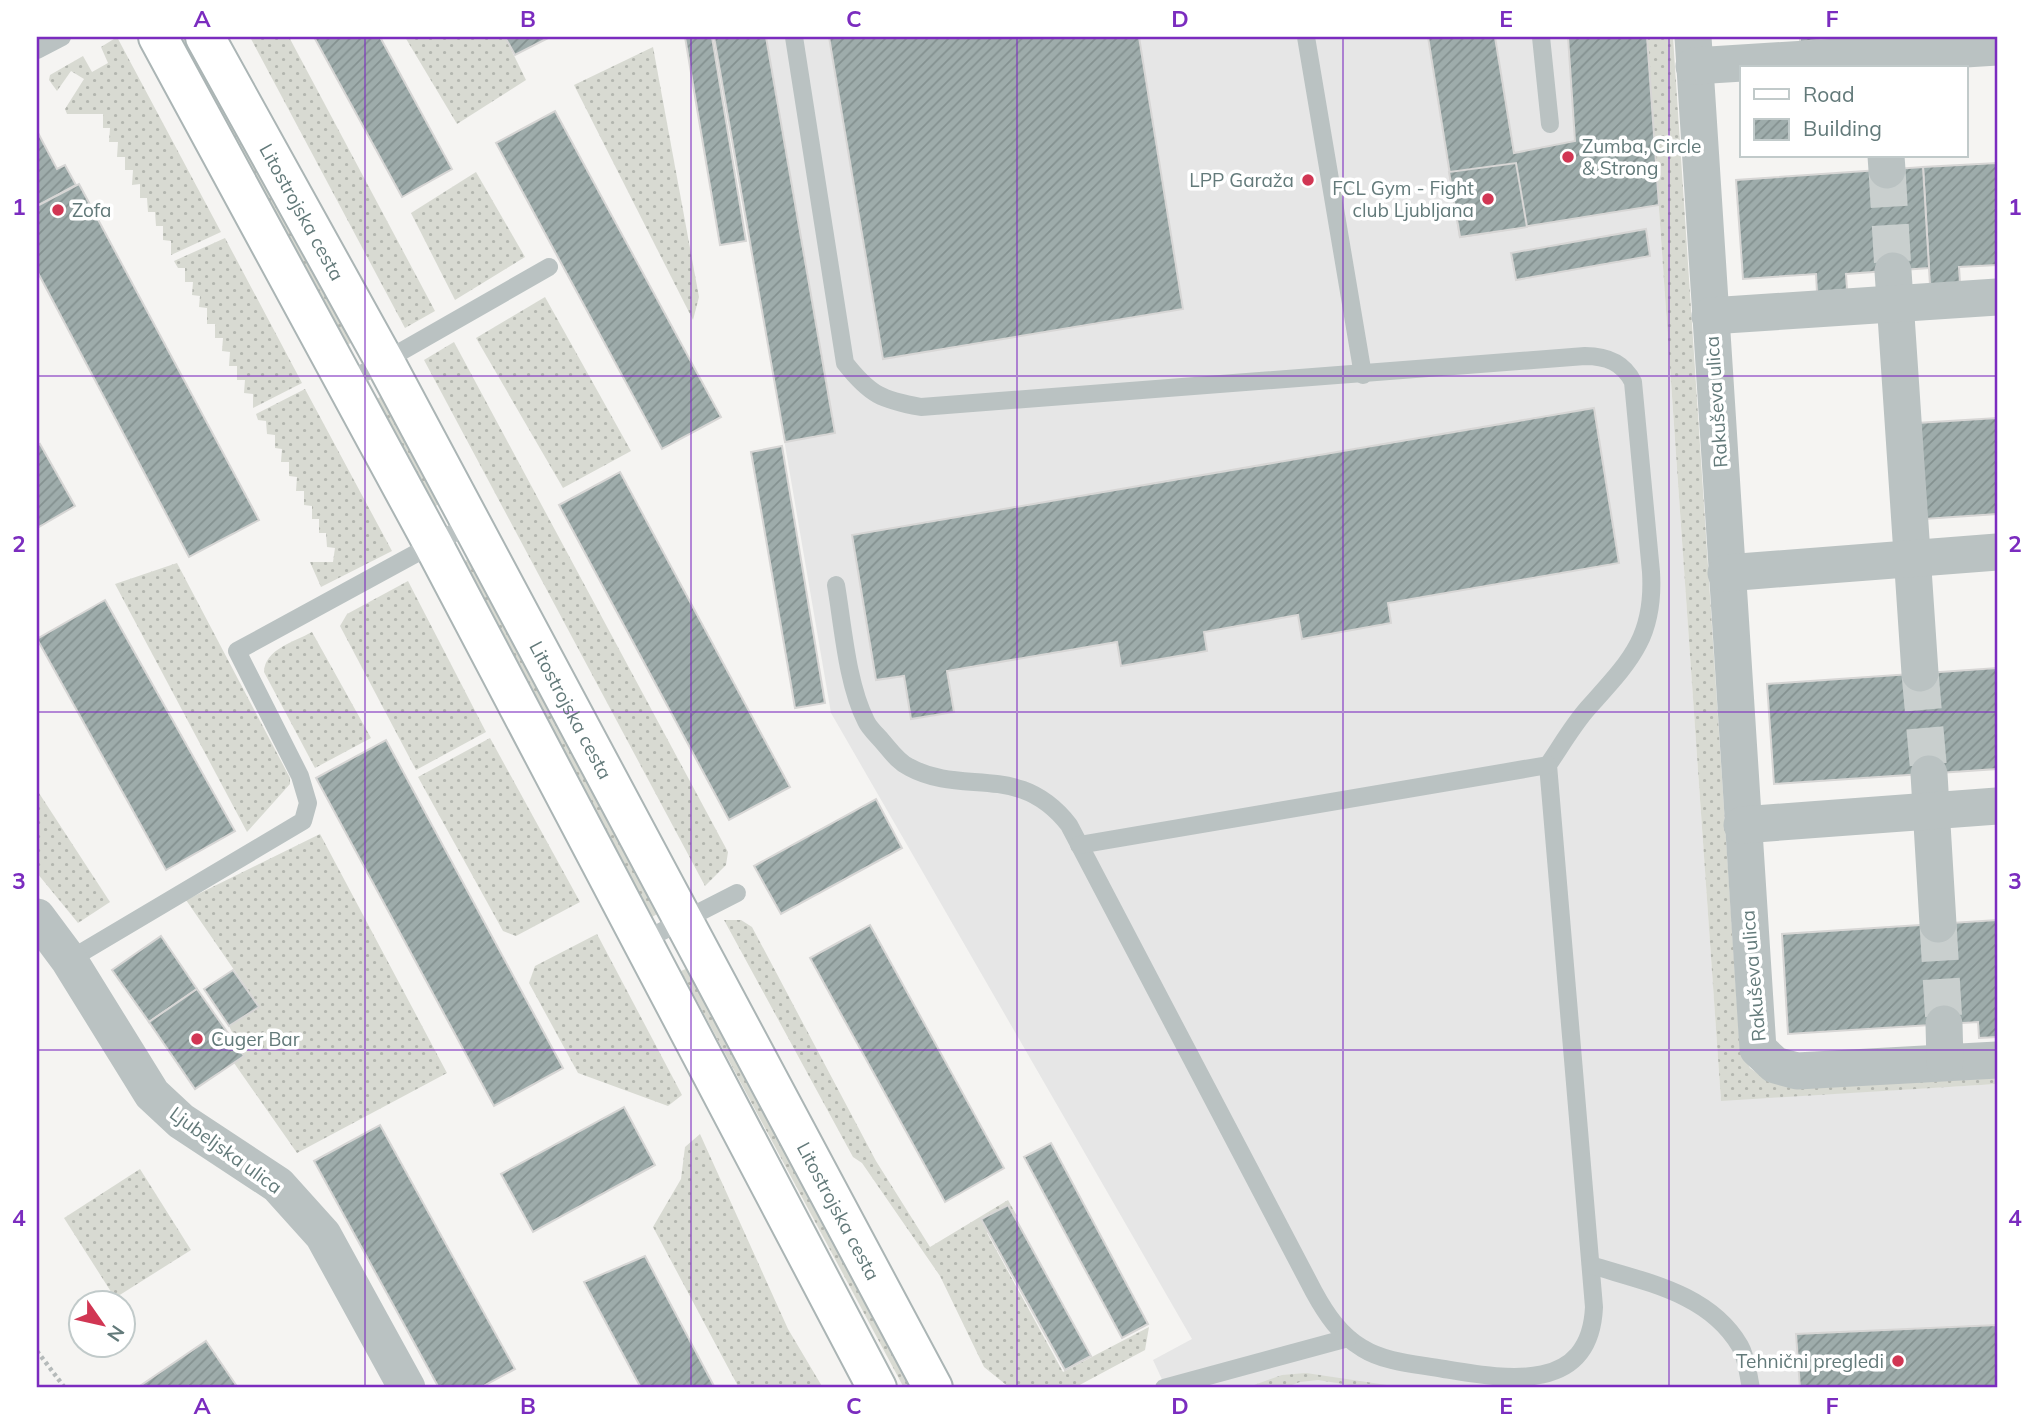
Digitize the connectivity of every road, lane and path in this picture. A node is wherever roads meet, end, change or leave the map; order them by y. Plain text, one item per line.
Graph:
1 (62, 37) edge
2 (158, 37) edge
3 (205, 37) edge
4 (794, 37) edge
5 (1306, 37) edge
6 (1541, 37) edge
7 (1978, 44) edge
8 (37, 50) edge
9 (1694, 51) edge
10 (1883, 53) edge
11 (1550, 124) dead end
12 (549, 267) dead end
13 (1894, 287) junction
14 (1997, 297) edge
15 (1710, 316) junction
16 (385, 362) junction
17 (1363, 375) junction
18 (346, 383) junction
19 (470, 524) junction
20 (433, 544) junction
21 (1997, 552) edge
22 (1913, 558) junction
23 (1726, 573) junction
24 (836, 586) dead end
25 (1920, 673) tunnel mouth
26 (1548, 765) junction
27 (1929, 774) tunnel mouth
28 (1997, 806) edge
29 (1930, 811) junction
30 (1742, 825) junction
31 (1079, 845) junction
32 (737, 893) dead end
33 (37, 917) edge
34 (683, 920) junction
35 (1938, 924) tunnel mouth
36 (643, 941) junction
37 (69, 960) junction
38 (1944, 1024) tunnel mouth
39 (1997, 1060) edge
40 (1945, 1062) junction
41 (1591, 1265) junction
42 (1348, 1338) junction
43 (37, 1351) edge
44 (65, 1388) edge
45 (408, 1388) edge
46 (877, 1388) edge
47 (933, 1388) edge
48 (1164, 1388) edge
49 (1751, 1388) edge

1 - 8 lane
2 - 18 main road
3 - 16 main road, Litostrojska cesta
4 - 17 lane
5 - 17 lane
6 - 11 lane
7 - 10 street, Rakuševa ulica
9 - 10 street, Rakuševa ulica
9 - 15 street, Rakuševa ulica
12 - 16 lane
13 - 14 street, Rakuševa ulica
13 - 15 street, Rakuševa ulica
13 - 22 street
15 - 23 street, Rakuševa ulica
16 - 18 lane
16 - 19 main road, Litostrojska cesta
17 - 26 lane
18 - 20 main road
19 - 20 lane
19 - 34 main road, Litostrojska cesta
20 - 36 main road
20 - 37 lane
21 - 22 street
22 - 23 street
22 - 25 street
23 - 30 street, Rakuševa ulica
24 - 31 lane
26 - 31 lane
26 - 41 lane
27 - 29 street
28 - 29 street
29 - 30 street
29 - 35 street
30 - 40 street, Rakuševa ulica
31 - 42 lane
32 - 34 lane
33 - 37 street, Ljubeljska ulica
34 - 36 lane
34 - 47 main road, Litostrojska cesta
36 - 46 main road
37 - 45 street, Ljubeljska ulica
38 - 40 street
39 - 40 street, Rakuševa ulica
41 - 42 lane
41 - 49 lane
42 - 48 lane
43 - 44 path

